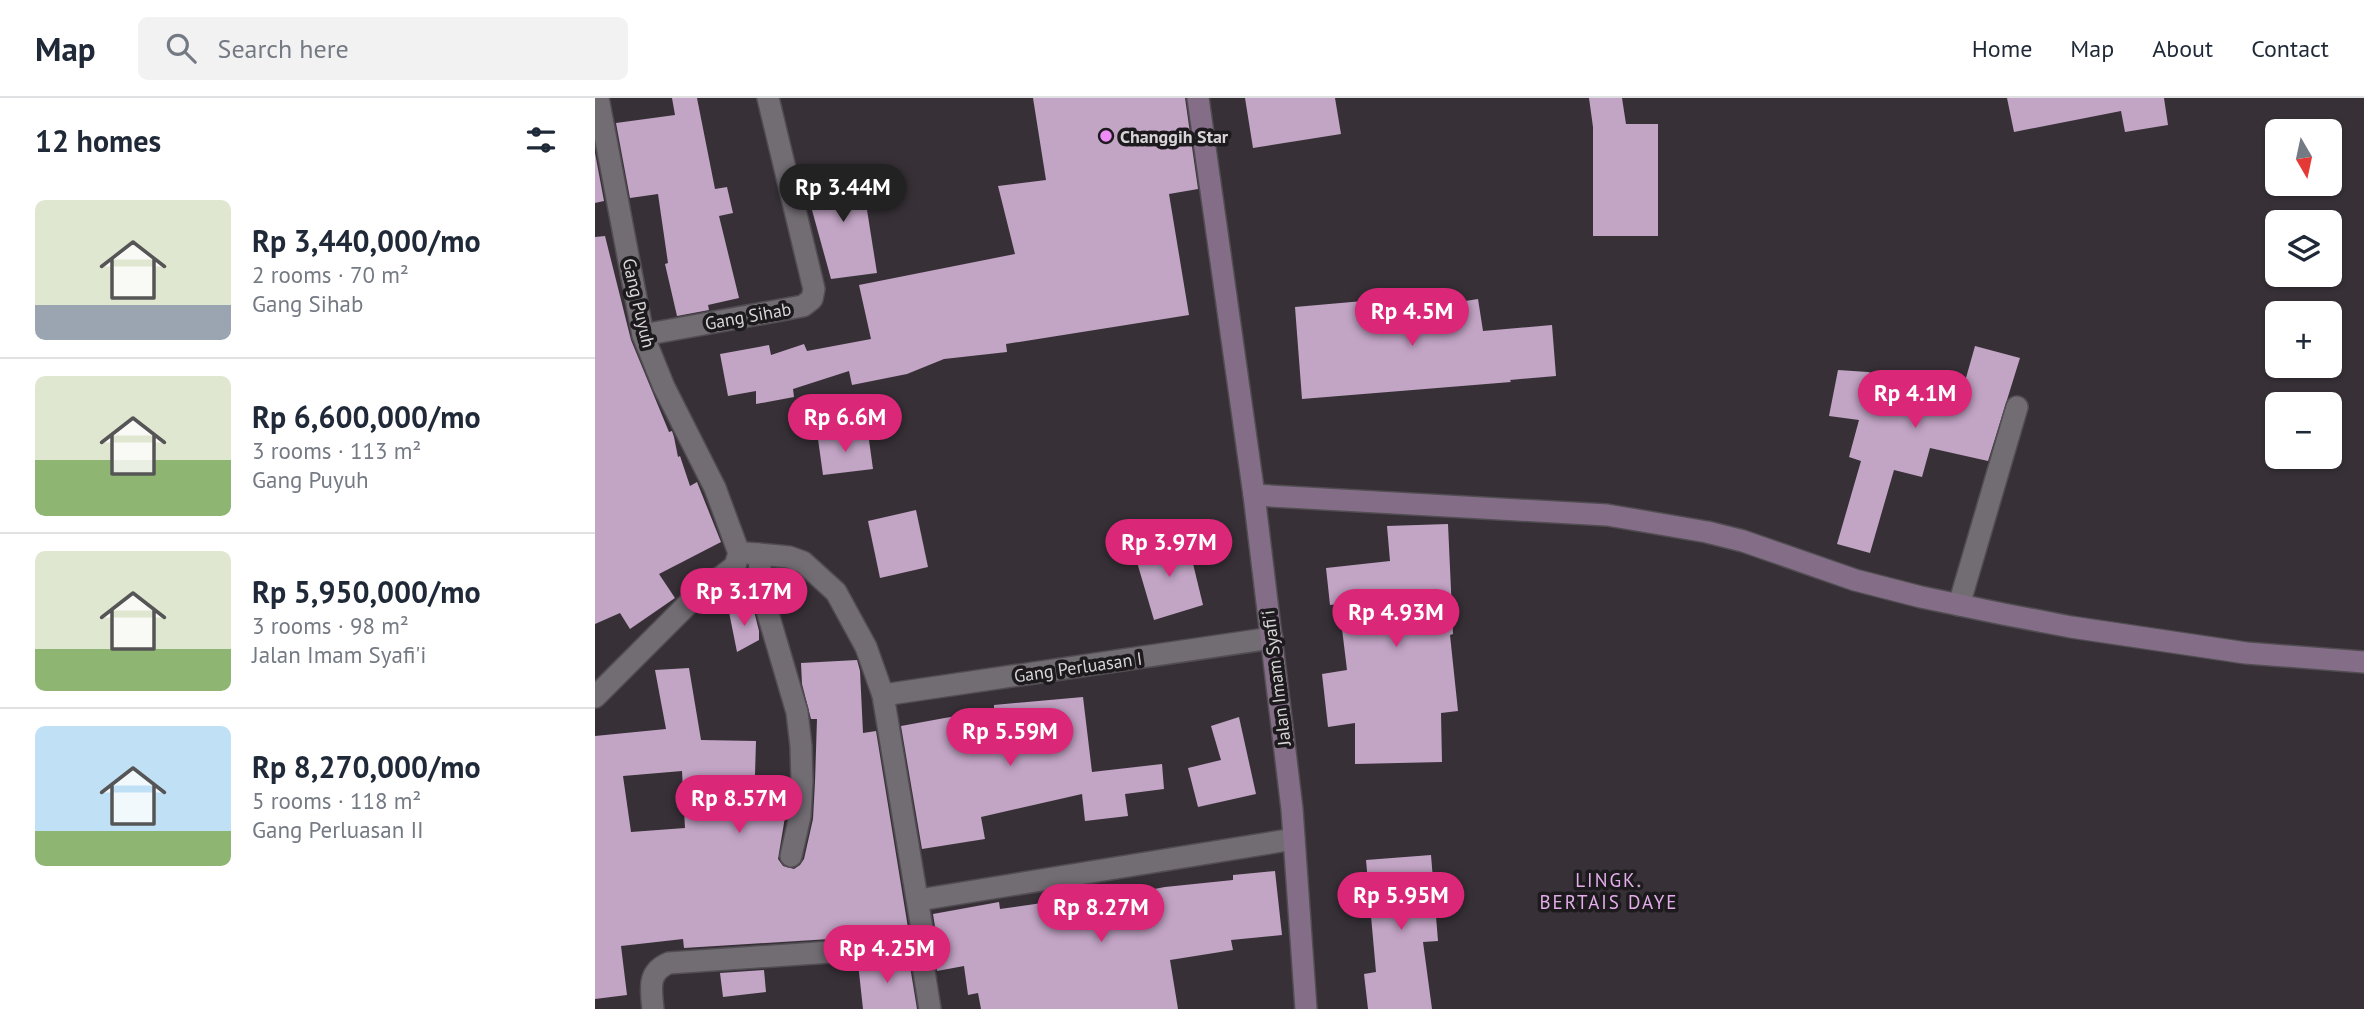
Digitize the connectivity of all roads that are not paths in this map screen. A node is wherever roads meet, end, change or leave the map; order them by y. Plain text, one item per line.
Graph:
1 (598, 98) edge
2 (768, 98) edge
3 (1198, 98) edge
4 (643, 335) junction
5 (2017, 407) dead end
6 (1254, 495) junction
7 (748, 553) junction
8 (1959, 605) junction
9 (1272, 638) junction
10 (2364, 662) edge
11 (883, 695) junction
12 (595, 697) edge
13 (1294, 839) junction
14 (791, 856) dead end
15 (919, 900) junction
16 (920, 946) junction
17 (653, 1009) edge
18 (930, 1009) edge
19 (1305, 1009) edge

1 - 4 street, Gang Puyuh
2 - 4 street, Gang Sihab
3 - 6 street, Jalan Imam Syafi'i
4 - 7 street, Gang Puyuh
5 - 8 street
6 - 8 street
6 - 9 street, Jalan Imam Syafi'i
7 - 11 street
7 - 12 street
7 - 14 street, Gang Puyuh
8 - 10 street
9 - 11 street, Gang Perluasan I
9 - 13 street, Jalan Imam Syafi'i
11 - 15 street
13 - 15 street
13 - 19 street, Jalan Imam Syafi'i
15 - 16 street
16 - 17 street
16 - 18 street

